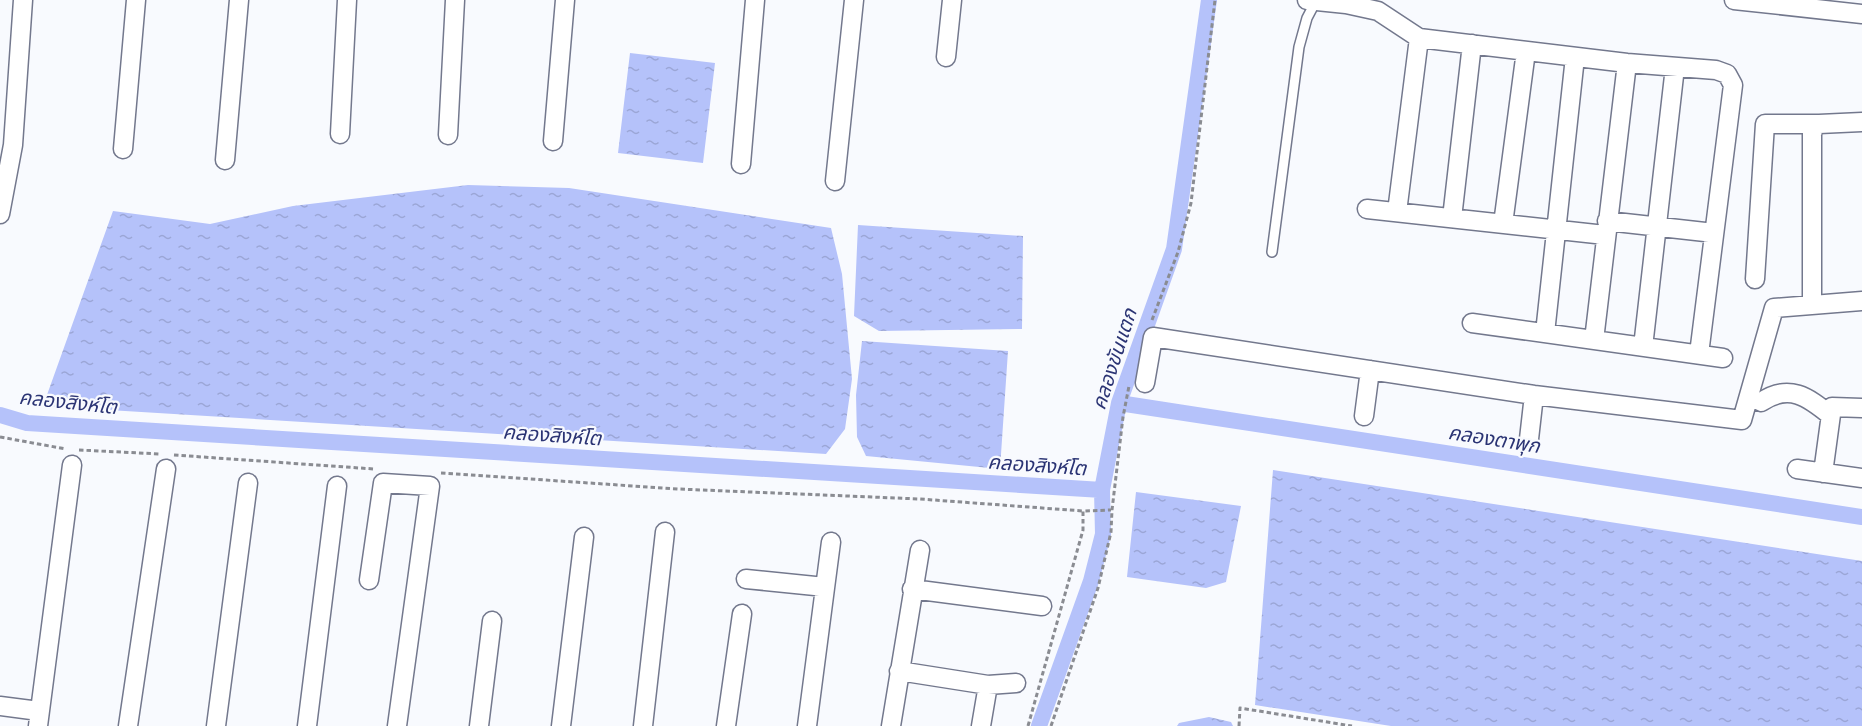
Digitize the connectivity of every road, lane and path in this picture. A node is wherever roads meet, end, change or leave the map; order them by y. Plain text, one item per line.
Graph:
1 (23, 0) edge
2 (136, 0) edge
3 (238, 0) edge
4 (347, 0) edge
5 (455, 0) edge
6 (565, 0) edge
7 (755, 0) edge
8 (854, 0) edge
9 (952, 0) edge
10 (1215, 0) edge
11 (1734, 0) edge
12 (1311, 1) edge
13 (1775, 2) edge
14 (1379, 5) edge
15 (1862, 14) edge
16 (1419, 38) junction
17 (1472, 44) junction
18 (1526, 51) junction
19 (946, 57) dead end
20 (1575, 57) junction
21 (1627, 63) junction
22 (1676, 67) junction
23 (1862, 122) edge
24 (1819, 124) junction
25 (340, 134) dead end
26 (448, 135) dead end
27 (553, 141) dead end
28 (123, 149) dead end
29 (225, 160) dead end
30 (741, 164) dead end
31 (835, 181) dead end
32 (1367, 208) dead end
33 (1397, 212) junction
34 (0, 214) edge
35 (1452, 218) junction
36 (1503, 224) junction
37 (1656, 227) junction
38 (1606, 228) junction
39 (1556, 230) junction
40 (1714, 233) junction
41 (1272, 252) dead end
42 (1755, 279) dead end
43 (1862, 302) edge
44 (1812, 305) junction
45 (1472, 323) dead end
46 (1149, 328) dead end
47 (1545, 333) junction
48 (1594, 340) junction
49 (1643, 347) junction
50 (1699, 354) junction
51 (1723, 358) dead end
52 (1370, 370) junction
53 (1138, 381) joint
54 (1534, 395) junction
55 (1761, 402) dead end
56 (1862, 408) edge
57 (1830, 415) junction
58 (1364, 416) dead end
59 (0, 437) edge
60 (1528, 440) dead end
61 (72, 465) dead end
62 (166, 469) dead end
63 (381, 469) dead end
64 (1797, 469) dead end
65 (1823, 472) junction
66 (440, 473) dead end
67 (1862, 478) edge
68 (248, 483) dead end
69 (337, 486) dead end
70 (1112, 510) junction
71 (1085, 511) junction
72 (665, 532) dead end
73 (585, 537) dead end
74 (831, 542) dead end
75 (920, 550) dead end
76 (746, 579) dead end
77 (369, 580) dead end
78 (825, 587) junction
79 (912, 588) junction
80 (1042, 606) dead end
81 (742, 614) dead end
82 (492, 621) dead end
83 (899, 671) junction
84 (1016, 683) dead end
85 (988, 685) junction
86 (0, 706) edge
87 (38, 718) edge
88 (128, 726) edge
89 (216, 726) edge
90 (307, 726) edge
91 (397, 726) edge
92 (478, 726) edge
93 (561, 726) edge
94 (643, 726) edge
95 (726, 726) edge
96 (807, 726) edge
97 (891, 726) edge
98 (981, 726) edge
99 (1028, 726) edge
100 (1051, 726) edge
101 (1239, 726) edge
102 (1352, 726) edge

1 - 34 street
2 - 28 street
3 - 29 street
4 - 25 street
5 - 26 street
6 - 27 street
7 - 30 street
8 - 31 street
9 - 19 street
10 - 46 path
11 - 13 street
12 - 14 street
12 - 41 lane
13 - 15 street
14 - 16 street
16 - 17 street
16 - 33 street
17 - 18 street
17 - 35 street
18 - 20 street
18 - 36 street
20 - 21 street
20 - 39 street
21 - 22 street
21 - 38 street
22 - 37 street
22 - 40 street
23 - 24 street
24 - 42 street
24 - 44 street
32 - 33 street
33 - 35 street
35 - 36 street
36 - 39 street
37 - 38 street
37 - 40 street
37 - 49 street
38 - 39 street
38 - 48 street
39 - 47 street
40 - 50 street
43 - 44 street
44 - 54 street
45 - 47 street
47 - 48 street
48 - 49 street
49 - 50 street
50 - 51 street
52 - 53 street
52 - 54 street
52 - 58 street
53 - 70 path
54 - 60 street
55 - 57 street
56 - 57 street
57 - 65 street
59 - 63 path
61 - 87 street
62 - 88 street
64 - 65 street
65 - 67 street
66 - 71 path
68 - 89 street
69 - 90 street
70 - 71 path
70 - 100 path
71 - 99 path
72 - 94 street
73 - 93 street
74 - 78 street
75 - 79 street
76 - 78 street
77 - 91 street
78 - 96 street
79 - 80 street
79 - 83 street
81 - 95 street
82 - 92 street
83 - 85 street
83 - 97 street
84 - 85 street
85 - 98 street
86 - 87 street
101 - 102 path

